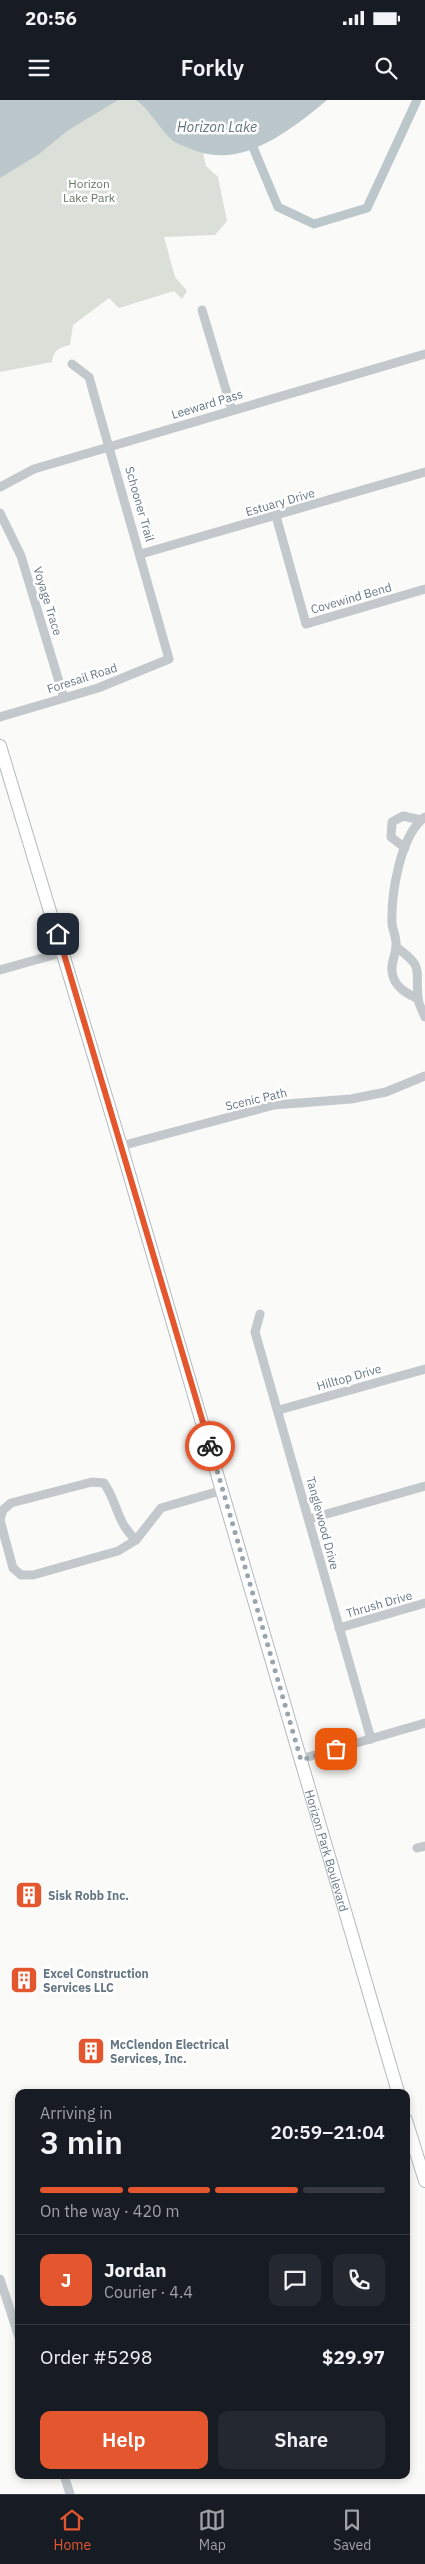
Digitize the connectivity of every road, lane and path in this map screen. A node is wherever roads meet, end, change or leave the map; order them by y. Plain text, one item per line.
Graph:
1 (202, 310) dead end
2 (425, 354) edge
3 (72, 364) dead end
4 (232, 410) junction
5 (110, 446) junction
6 (425, 472) edge
7 (0, 487) edge
8 (0, 513) edge
9 (276, 516) junction
10 (141, 554) junction
11 (425, 589) edge
12 (170, 659) joint
13 (64, 698) junction
14 (0, 716) edge
15 (0, 746) edge
16 (423, 818) edge
17 (404, 848) junction
18 (396, 947) junction
19 (64, 952) junction
20 (0, 970) edge
21 (418, 999) junction
22 (425, 1017) edge
23 (425, 1076) edge
24 (122, 1146) junction
25 (260, 1314) dead end
26 (425, 1369) edge
27 (279, 1410) junction
28 (425, 1486) edge
29 (223, 1490) junction
30 (308, 1519) junction
31 (0, 1520) edge
32 (136, 1540) junction
33 (425, 1603) edge
34 (339, 1628) junction
35 (425, 1723) edge
36 (371, 1739) junction
37 (301, 1760) junction
38 (397, 2089) edge
39 (410, 2133) edge
40 (424, 2177) edge
41 (0, 2280) edge
42 (15, 2325) edge
43 (65, 2479) edge
44 (70, 2494) edge

1 - 4 street
2 - 4 street, Leeward Pass
3 - 5 street, Schooner Trail
4 - 5 street, Leeward Pass
5 - 7 street, Leeward Pass
5 - 10 street, Schooner Trail
6 - 9 street, Estuary Drive
8 - 13 street, Voyage Trace
9 - 10 street, Estuary Drive
9 - 11 street, Covewind Bend
10 - 12 street, Schooner Trail
12 - 13 street, Foresail Road
13 - 14 street, Foresail Road
15 - 19 street, Horizon Park Boulevard
16 - 17 street
16 - 17 street
17 - 18 street
18 - 21 street
18 - 21 street
19 - 20 street
19 - 24 street, Horizon Park Boulevard
21 - 22 street
23 - 24 street, Scenic Path
24 - 29 street, Horizon Park Boulevard
25 - 27 street, Tanglewood Drive
26 - 27 street, Hilltop Drive
27 - 30 street, Tanglewood Drive
28 - 30 street
29 - 32 street
29 - 37 street, Horizon Park Boulevard
30 - 34 street, Tanglewood Drive
31 - 32 street
31 - 32 street
33 - 34 street, Thrush Drive
34 - 36 street, Tanglewood Drive
35 - 36 street
36 - 37 street
37 - 38 street, Horizon Park Boulevard
39 - 40 street
41 - 42 street
43 - 44 street

